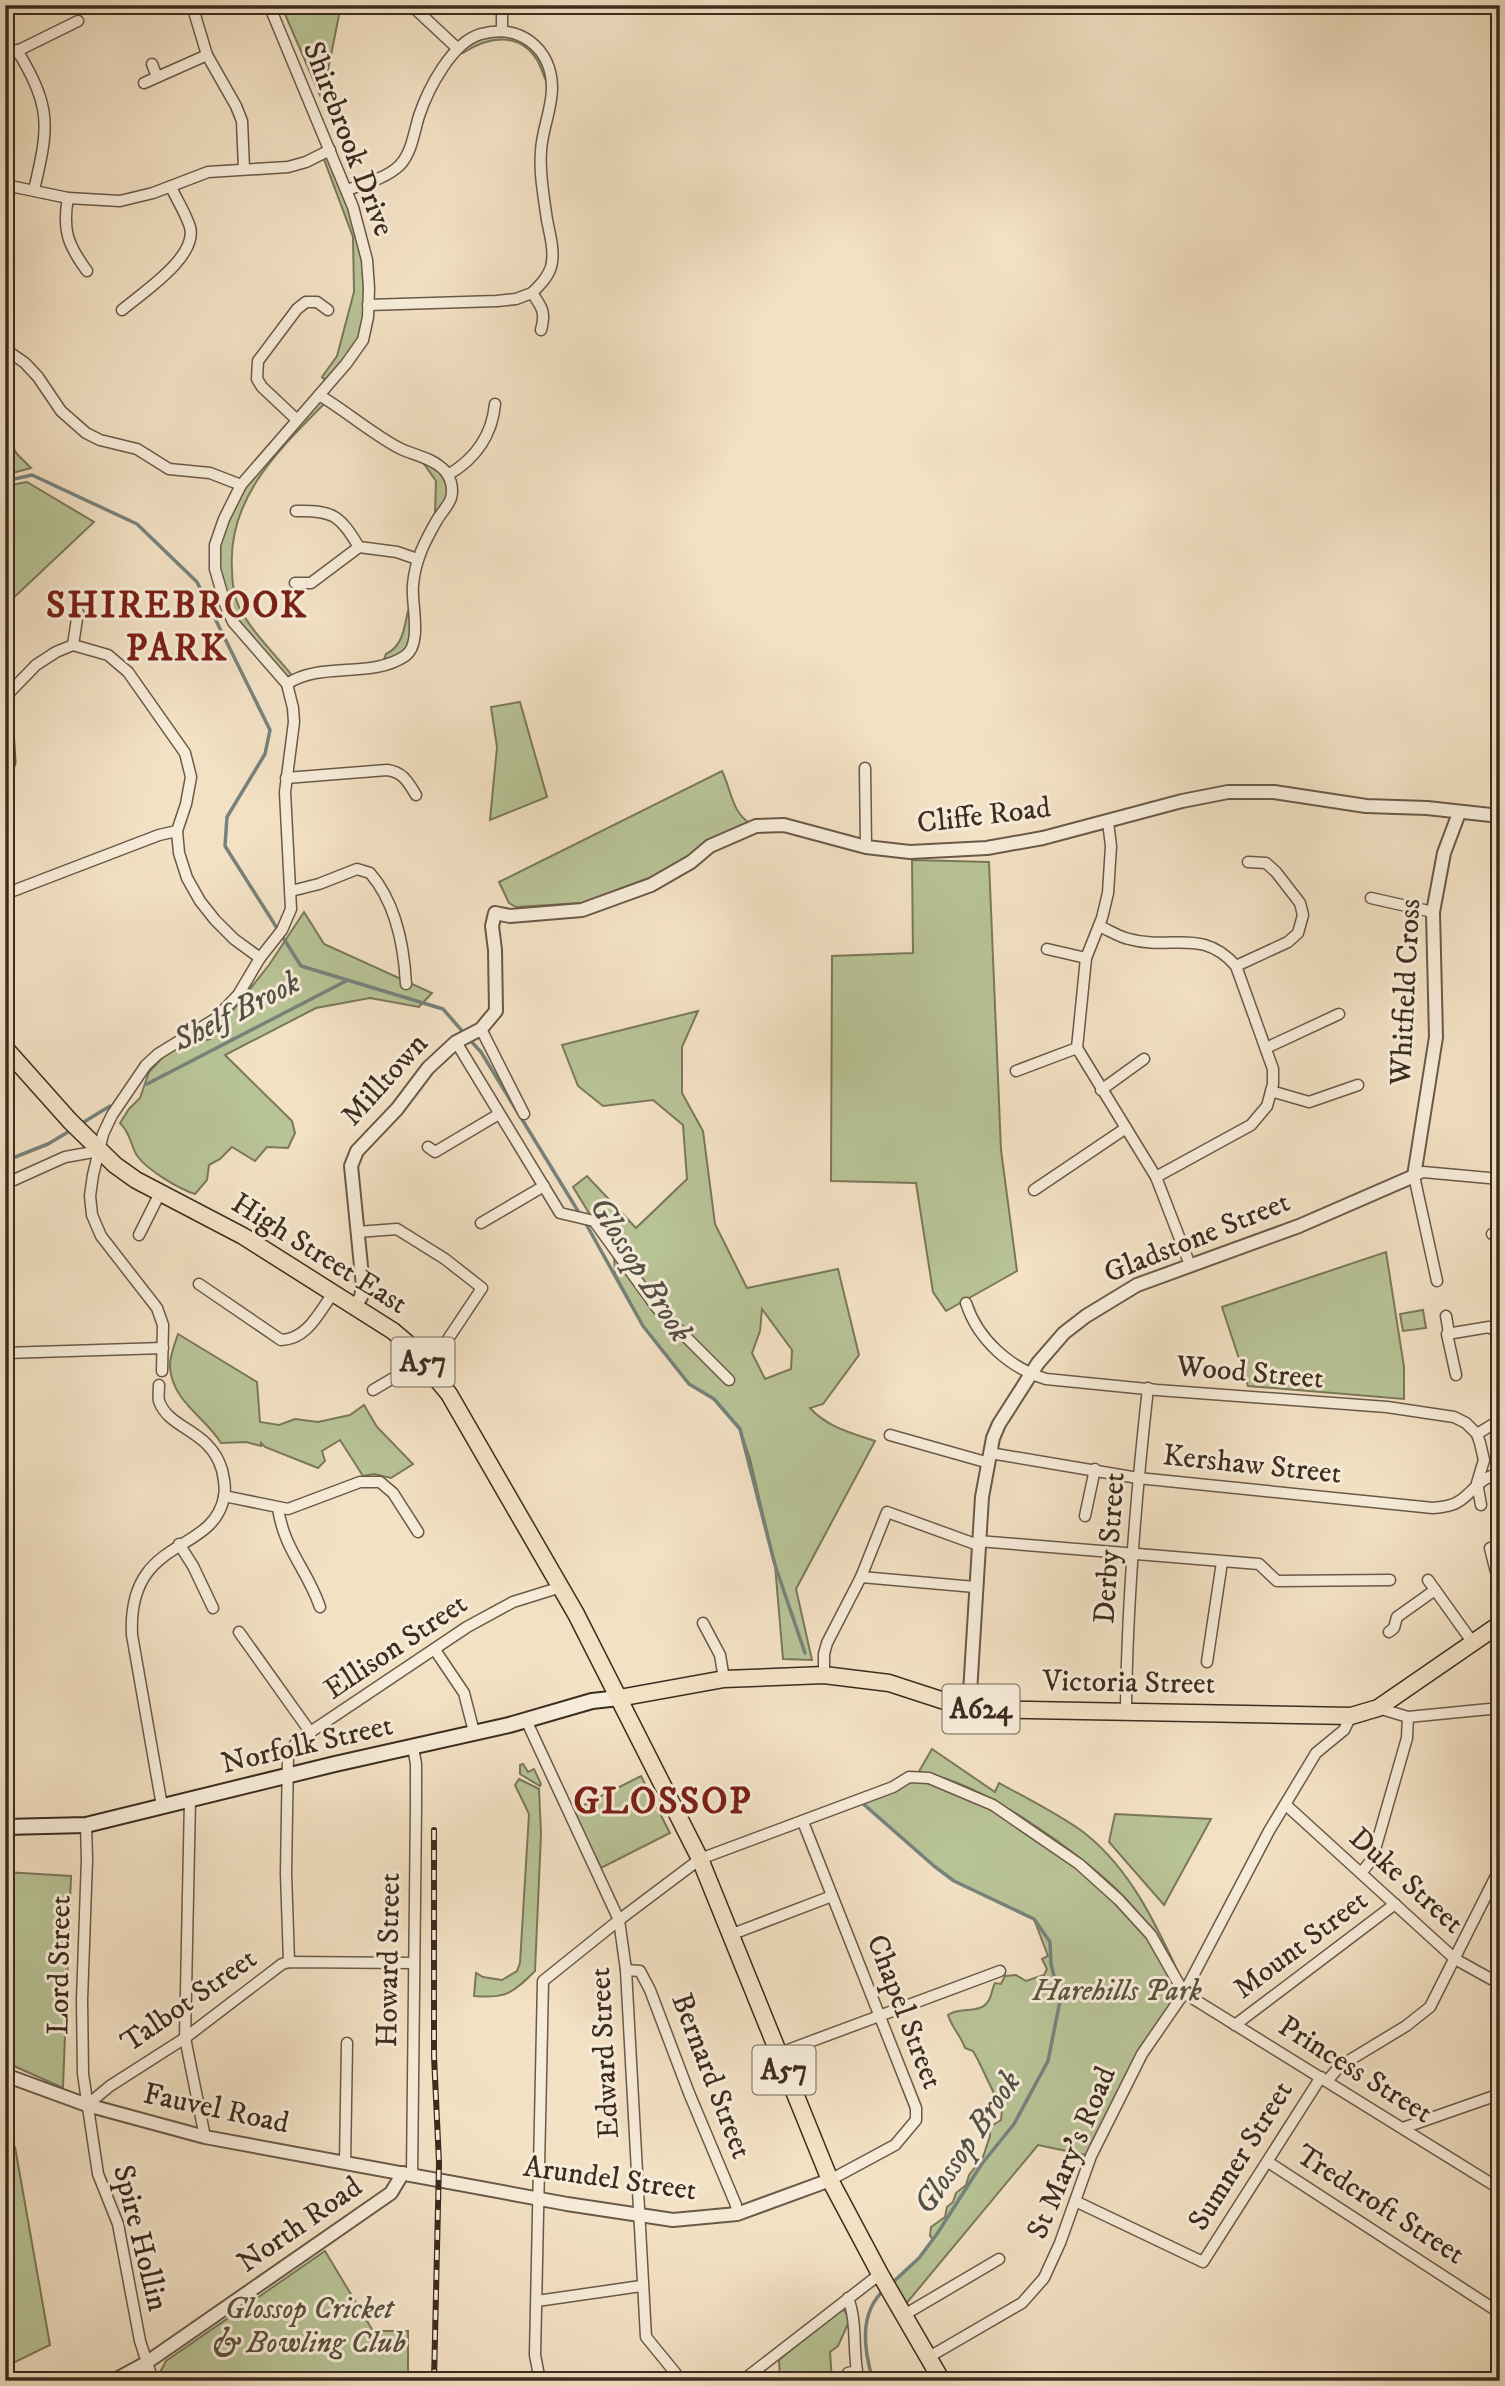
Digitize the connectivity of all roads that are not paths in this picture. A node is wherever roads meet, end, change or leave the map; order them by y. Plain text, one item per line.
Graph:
1 (192, 5) edge
2 (270, 5) edge
3 (411, 5) edge
4 (502, 5) edge
5 (78, 22) dead end
6 (502, 32) junction
7 (457, 48) junction
8 (17, 50) junction
9 (207, 55) junction
10 (5, 58) edge
11 (152, 64) dead end
12 (157, 77) junction
13 (144, 83) dead end
14 (330, 150) junction
15 (244, 169) junction
16 (171, 187) junction
17 (5, 188) edge
18 (34, 190) junction
19 (347, 190) junction
20 (68, 198) junction
21 (87, 271) dead end
22 (532, 293) junction
23 (368, 305) junction
24 (122, 310) dead end
25 (328, 310) dead end
26 (541, 330) dead end
27 (5, 349) edge
28 (319, 395) junction
29 (495, 404) dead end
30 (296, 419) junction
31 (448, 475) junction
32 (241, 485) junction
33 (296, 511) dead end
34 (359, 547) junction
35 (417, 559) junction
36 (295, 583) dead end
37 (78, 612) dead end
38 (73, 645) junction
39 (287, 684) junction
40 (6, 696) edge
41 (864, 768) dead end
42 (5, 778) edge
43 (286, 778) junction
44 (416, 795) dead end
45 (1459, 813) junction
46 (1497, 816) edge
47 (1108, 821) junction
48 (177, 831) junction
49 (866, 847) junction
50 (1248, 862) dead end
51 (291, 891) junction
52 (5, 894) edge
53 (1371, 898) dead end
54 (1433, 912) junction
55 (1099, 926) junction
56 (1047, 949) dead end
57 (260, 958) junction
58 (1086, 958) junction
59 (1236, 966) junction
60 (406, 984) dead end
61 (1339, 1014) dead end
62 (480, 1030) junction
63 (460, 1041) junction
64 (5, 1048) edge
65 (1077, 1048) junction
66 (1266, 1048) junction
67 (1144, 1059) dead end
68 (1016, 1071) dead end
69 (1358, 1085) dead end
70 (1101, 1090) junction
71 (1271, 1091) junction
72 (499, 1114) junction
73 (524, 1114) dead end
74 (1126, 1128) junction
75 (428, 1147) dead end
76 (99, 1151) junction
77 (1414, 1175) junction
78 (1156, 1177) junction
79 (1500, 1179) edge
80 (5, 1184) edge
81 (544, 1186) junction
82 (1034, 1189) dead end
83 (160, 1193) junction
84 (481, 1223) dead end
85 (357, 1232) junction
86 (139, 1235) dead end
87 (1190, 1265) junction
88 (1437, 1281) dead end
89 (199, 1284) dead end
90 (334, 1292) junction
91 (965, 1303) dead end
92 (355, 1306) junction
93 (1446, 1316) dead end
94 (1449, 1333) junction
95 (1500, 1334) edge
96 (163, 1348) junction
97 (5, 1353) edge
98 (424, 1364) junction
99 (162, 1371) dead end
100 (1029, 1374) junction
101 (1456, 1375) dead end
102 (729, 1380) dead end
103 (159, 1385) dead end
104 (1147, 1388) junction
105 (373, 1390) dead end
106 (1500, 1420) edge
107 (890, 1434) dead end
108 (1477, 1434) junction
109 (989, 1458) junction
110 (1095, 1469) junction
111 (1500, 1474) edge
112 (1138, 1478) junction
113 (1477, 1483) junction
114 (225, 1496) junction
115 (1481, 1505) dead end
116 (278, 1508) junction
117 (1085, 1516) dead end
118 (418, 1532) dead end
119 (978, 1543) junction
120 (179, 1544) junction
121 (1490, 1548) dead end
122 (1133, 1554) junction
123 (1222, 1562) junction
124 (861, 1577) junction
125 (1390, 1580) dead end
126 (1428, 1580) dead end
127 (561, 1587) junction
128 (975, 1587) junction
129 (1500, 1588) edge
130 (1435, 1590) junction
131 (320, 1607) dead end
132 (213, 1608) dead end
133 (703, 1623) dead end
134 (1500, 1624) edge
135 (239, 1632) dead end
136 (1389, 1632) dead end
137 (1473, 1643) junction
138 (435, 1650) junction
139 (1207, 1662) dead end
140 (824, 1675) junction
141 (724, 1679) junction
142 (619, 1698) junction
143 (1378, 1708) junction
144 (1500, 1708) edge
145 (969, 1709) junction
146 (1126, 1710) junction
147 (1350, 1716) junction
148 (1408, 1717) junction
149 (526, 1720) junction
150 (474, 1732) junction
151 (311, 1733) junction
152 (413, 1747) junction
153 (289, 1777) junction
154 (190, 1800) junction
155 (1286, 1805) junction
156 (162, 1806) junction
157 (803, 1822) junction
158 (86, 1825) junction
159 (5, 1827) edge
160 (700, 1859) junction
161 (1500, 1868) edge
162 (1360, 1873) junction
163 (832, 1896) junction
164 (1395, 1904) junction
165 (619, 1920) junction
166 (730, 1935) junction
167 (1455, 1959) junction
168 (289, 1962) junction
169 (413, 1963) junction
170 (626, 1970) junction
171 (1000, 1971) dead end
172 (1500, 1984) edge
173 (1184, 1993) junction
174 (881, 2014) junction
175 (1235, 2025) junction
176 (185, 2038) junction
177 (347, 2043) dead end
178 (777, 2054) junction
179 (5, 2075) edge
180 (1324, 2079) junction
181 (1500, 2094) edge
182 (87, 2105) junction
183 (1403, 2128) junction
184 (205, 2137) junction
185 (345, 2162) junction
186 (1268, 2162) junction
187 (412, 2175) junction
188 (830, 2180) junction
189 (1500, 2189) edge
190 (540, 2198) junction
191 (1075, 2201) junction
192 (737, 2214) junction
193 (637, 2215) junction
194 (999, 2259) dead end
195 (880, 2274) junction
196 (641, 2286) junction
197 (848, 2298) junction
198 (537, 2301) junction
199 (1500, 2313) edge
200 (904, 2315) junction
201 (929, 2357) junction
202 (146, 2363) junction
203 (848, 2372) dead end
204 (113, 2381) edge
205 (153, 2381) edge
206 (540, 2381) edge
207 (682, 2381) edge
208 (742, 2381) edge
209 (942, 2381) edge

1 - 9 street
2 - 14 street, Shirebrook Drive
3 - 7 street
4 - 6 street
5 - 8 street
6 - 7 street
6 - 22 street
7 - 19 street
8 - 10 street
8 - 18 street
9 - 12 street
9 - 15 street
11 - 12 street
12 - 13 street
14 - 15 street
14 - 19 street, Shirebrook Drive
15 - 16 street
16 - 20 street
16 - 24 street
17 - 18 street
18 - 20 street
19 - 23 street, Shirebrook Drive
20 - 21 street
22 - 23 street
22 - 26 street
23 - 28 street, Shirebrook Drive
25 - 30 street
27 - 32 street
28 - 30 street, Shirebrook Drive
28 - 31 street
29 - 31 street
30 - 32 street, Shirebrook Drive
31 - 35 street
32 - 39 street, Shirebrook Drive
33 - 34 street
34 - 35 street
34 - 36 street
35 - 39 street
37 - 38 street
38 - 40 street
38 - 48 street
39 - 43 street
40 - 42 street
41 - 49 street
43 - 44 street
43 - 51 street
45 - 46 street, Cliffe Road
45 - 47 street, Cliffe Road
45 - 54 street, Whitfield Cross
47 - 49 street, Cliffe Road
47 - 55 street
48 - 52 street
48 - 57 street
49 - 62 street, Cliffe Road
50 - 59 street
51 - 57 street
51 - 60 street
53 - 54 street
54 - 77 street, Whitfield Cross
55 - 58 street
55 - 59 street
56 - 58 street
57 - 76 street
58 - 65 street
59 - 66 street
61 - 66 street
62 - 63 street, Milltown
62 - 73 street
63 - 72 street
63 - 85 street, Milltown
64 - 76 main road, A57
65 - 68 street
65 - 70 street
66 - 71 street
67 - 70 street
69 - 71 street
70 - 74 street
71 - 78 street
72 - 75 street
72 - 81 street
74 - 78 street
74 - 82 street
76 - 80 street
76 - 83 main road, High Street East / A57
76 - 96 street
77 - 79 street
77 - 87 street, Gladstone Street
77 - 88 street
78 - 87 street
81 - 84 street
81 - 102 street
83 - 86 street
83 - 90 main road, High Street East / A57
85 - 92 street, Milltown
85 - 98 street
87 - 100 street, Gladstone Street
89 - 90 street
90 - 92 main road, High Street East / A57
91 - 100 street
92 - 98 main road, High Street East / A57
93 - 94 street
94 - 95 street
94 - 101 street
96 - 97 street
96 - 99 street
98 - 105 street
98 - 127 main road, High Street East / A57
100 - 104 street, Wood Street
100 - 109 street, Gladstone Street
103 - 114 street
104 - 108 street, Wood Street
104 - 112 street, Derby Street
106 - 108 street
107 - 109 street, Kershaw Street
108 - 113 street
109 - 110 street, Kershaw Street
109 - 119 street, Gladstone Street
110 - 112 street, Kershaw Street
110 - 117 street
111 - 113 street, Kershaw Street
112 - 113 street, Kershaw Street
112 - 122 street, Derby Street
113 - 115 street
114 - 116 street
114 - 120 street
116 - 118 street
116 - 131 street
119 - 122 street
119 - 124 street
119 - 128 street, Gladstone Street
120 - 132 street
120 - 156 street
121 - 129 street
122 - 123 street
122 - 146 street, Derby Street
123 - 125 street
123 - 139 street
124 - 128 street
124 - 140 street
126 - 130 street
127 - 138 street, Ellison Street
127 - 142 main road, High Street East / A57
128 - 145 street, Gladstone Street
130 - 136 street
130 - 137 street
133 - 141 street
134 - 137 main road, A624
135 - 151 street
137 - 143 main road, A624
138 - 150 street
138 - 151 street, Ellison Street
140 - 141 main road, Victoria Street / A624
140 - 145 main road, Victoria Street / A624
141 - 142 main road, Victoria Street / A624
142 - 149 main road, Norfolk Street
142 - 160 main road, A57
143 - 147 main road, A624
143 - 148 street
144 - 148 street
145 - 146 main road, Victoria Street / A624
146 - 147 main road, Victoria Street / A624
147 - 155 street, St Mary's Road
148 - 162 street
149 - 150 main road, Norfolk Street
149 - 165 street, Edward Street
150 - 152 main road, Norfolk Street
151 - 153 street, Ellison Street
152 - 153 main road, Norfolk Street
152 - 169 street, Howard Street
153 - 154 main road, Norfolk Street
153 - 168 street, Ellison Street
154 - 156 main road, Norfolk Street
154 - 176 street
155 - 162 street, Duke Street
155 - 173 street, St Mary's Road
156 - 158 main road, Norfolk Street
157 - 160 street
157 - 163 street, Chapel Street
157 - 173 street
158 - 159 main road, Norfolk Street
158 - 182 street, Lord Street
160 - 165 street
160 - 166 main road, A57
161 - 167 street, Sumner Street
162 - 164 street, Duke Street
163 - 166 street
163 - 174 street, Chapel Street
164 - 167 street, Duke Street
164 - 175 street, Mount Street
165 - 170 street, Edward Street
165 - 190 street
166 - 178 main road, A57
167 - 172 street, Duke Street
167 - 180 street, Sumner Street
168 - 169 street, Talbot Street
168 - 176 street, Talbot Street
169 - 187 street, Howard Street
170 - 192 street, Bernard Street
170 - 193 street, Edward Street
171 - 174 street
173 - 175 street, Princess Street
173 - 191 street, St Mary's Road
174 - 178 street
174 - 188 street, Chapel Street
175 - 180 street, Princess Street
176 - 182 street, Talbot Street
176 - 184 street
177 - 185 street
178 - 188 main road, A57
179 - 182 street, Fauvel Road
180 - 183 street, Princess Street
180 - 186 street, Sumner Street
181 - 183 street
182 - 184 street, Fauvel Road
182 - 202 street, Spire Hollin
183 - 189 street, Princess Street
184 - 185 street, Fauvel Road
185 - 187 street, Fauvel Road
186 - 191 street, Sumner Street
186 - 199 street, Tredcroft Street
187 - 190 street, Arundel Street
187 - 202 street, North Road
188 - 192 street, Arundel Street
188 - 195 main road, A57
190 - 193 street, Arundel Street
190 - 198 street
191 - 201 street, St Mary's Road
192 - 193 street, Arundel Street
193 - 196 street, Edward Street
194 - 200 street
195 - 197 street
195 - 200 main road, A57
196 - 198 street
196 - 207 street, Edward Street
197 - 203 street
197 - 208 street
198 - 206 street
200 - 201 main road, A57
201 - 209 main road, A57
202 - 204 street, North Road
202 - 205 street, Spire Hollin

